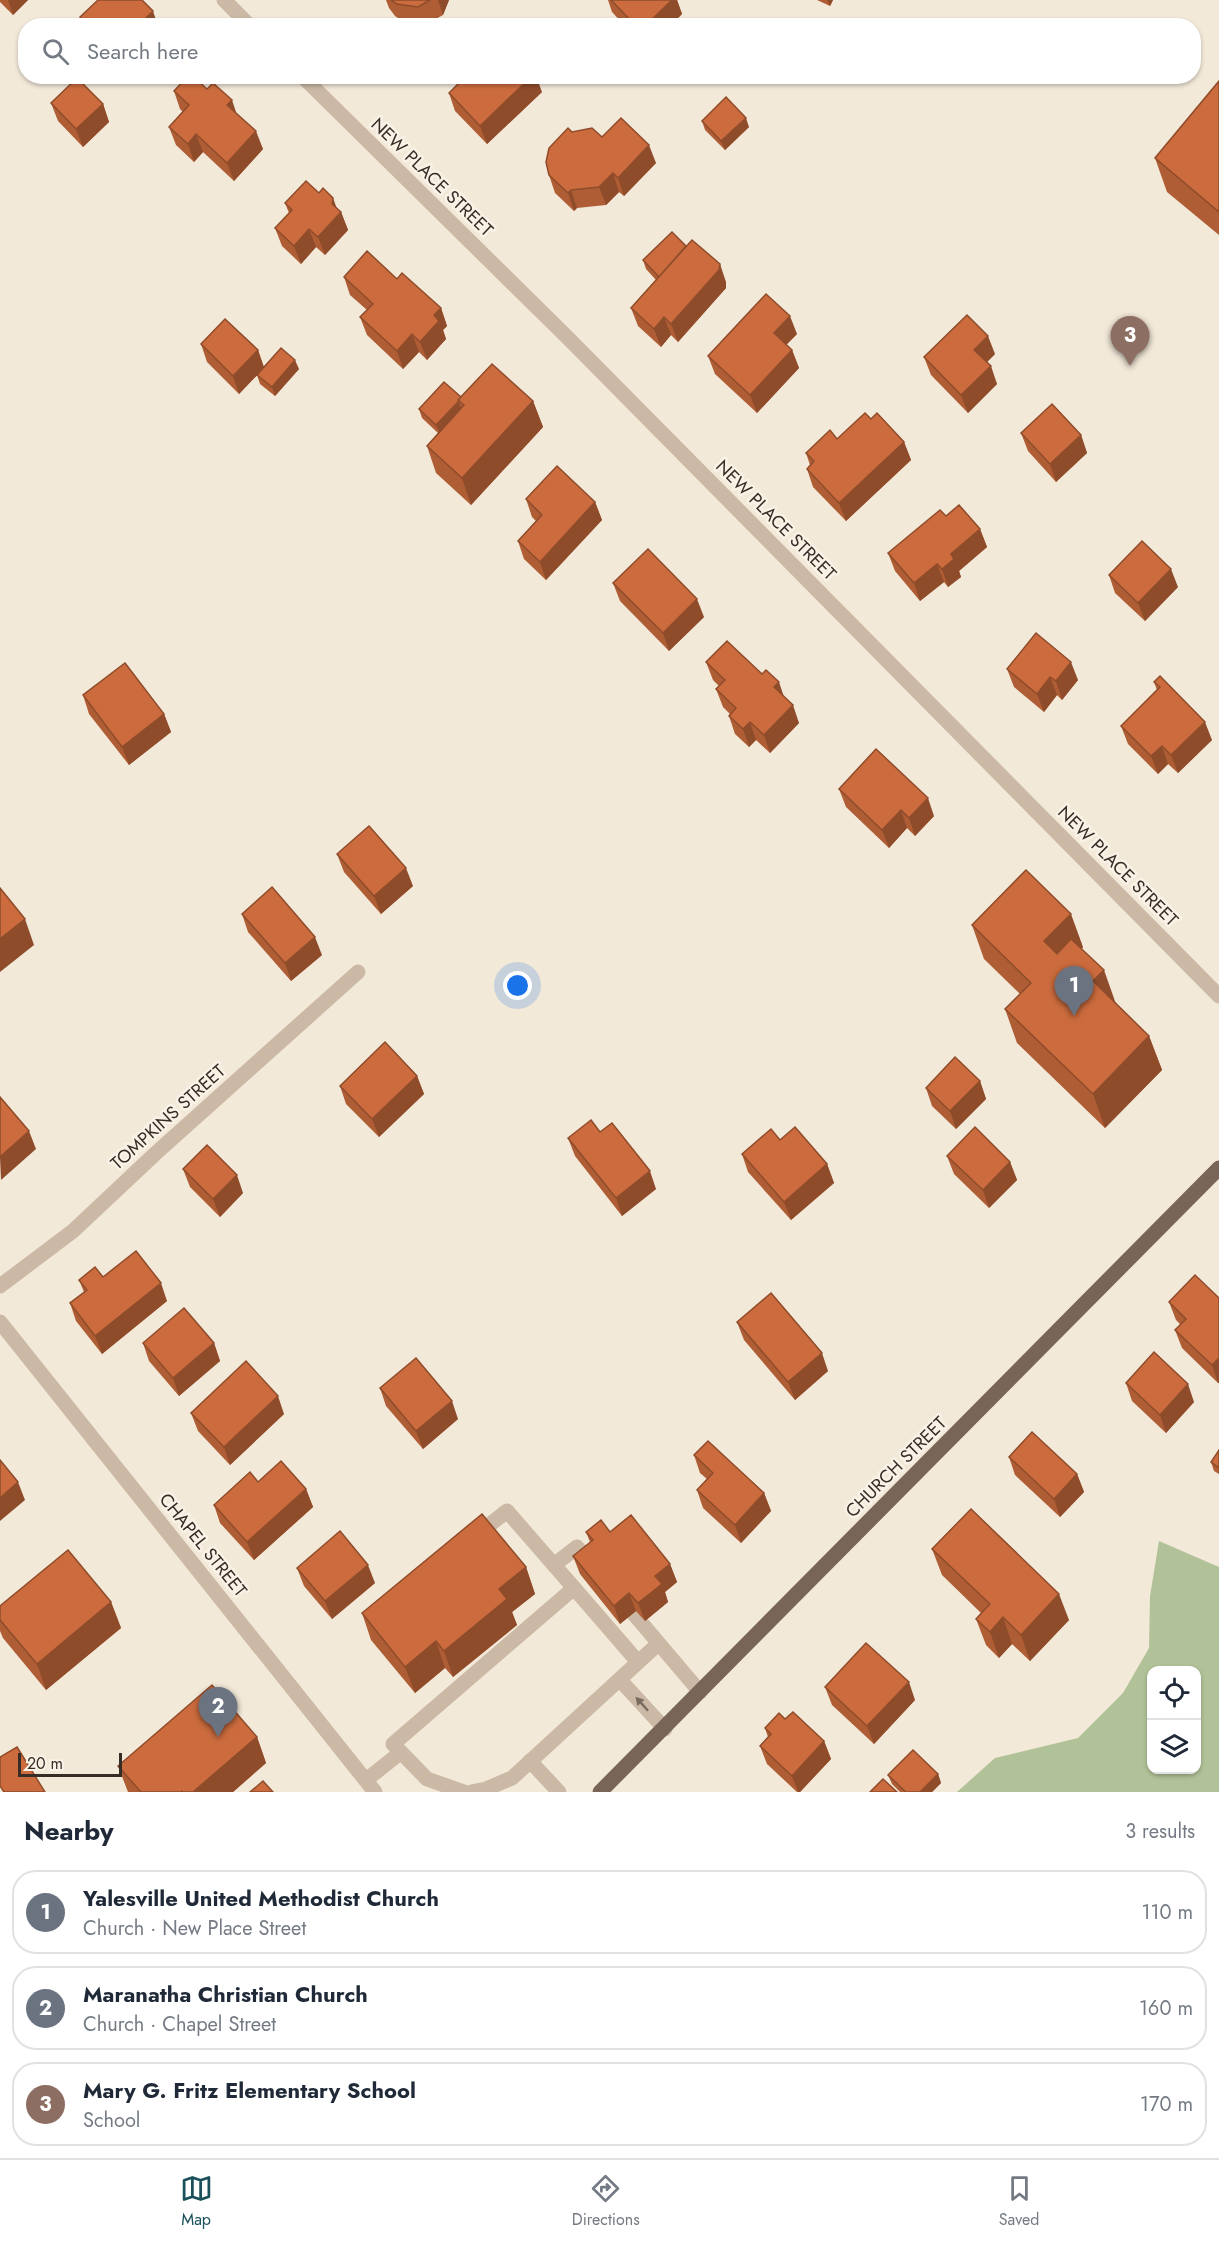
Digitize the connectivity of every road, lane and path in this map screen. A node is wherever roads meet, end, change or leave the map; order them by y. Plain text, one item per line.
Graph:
1 (224, 0) edge
2 (242, 18) edge
3 (310, 84) edge
4 (358, 972) dead end
5 (1219, 996) edge
6 (1219, 1168) edge
7 (0, 1286) edge
8 (0, 1322) edge
9 (459, 1550) edge
10 (592, 1564) edge
11 (554, 1565) junction
12 (574, 1588) junction
13 (633, 1613) edge
14 (658, 1644) junction
15 (638, 1662) junction
16 (620, 1680) junction
17 (700, 1692) junction
18 (665, 1728) junction
19 (400, 1753) junction
20 (530, 1761) junction
21 (371, 1786) edge
22 (464, 1792) edge
23 (471, 1792) edge
24 (559, 1792) edge
25 (600, 1792) edge

1 - 2 street
3 - 5 street, NEW PLACE STREET
4 - 7 street, TOMPKINS STREET
6 - 17 main road, CHURCH STREET
8 - 21 street, CHAPEL STREET
9 - 11 street
10 - 11 street
11 - 12 street
12 - 15 street
12 - 19 street
13 - 14 street
14 - 15 street
14 - 17 street
15 - 16 street
18 -> 16 street
16 - 20 street
17 - 18 main road, CHURCH STREET
18 - 25 main road, CHURCH STREET
19 - 21 street
19 - 22 street
20 - 23 street
20 - 24 street

